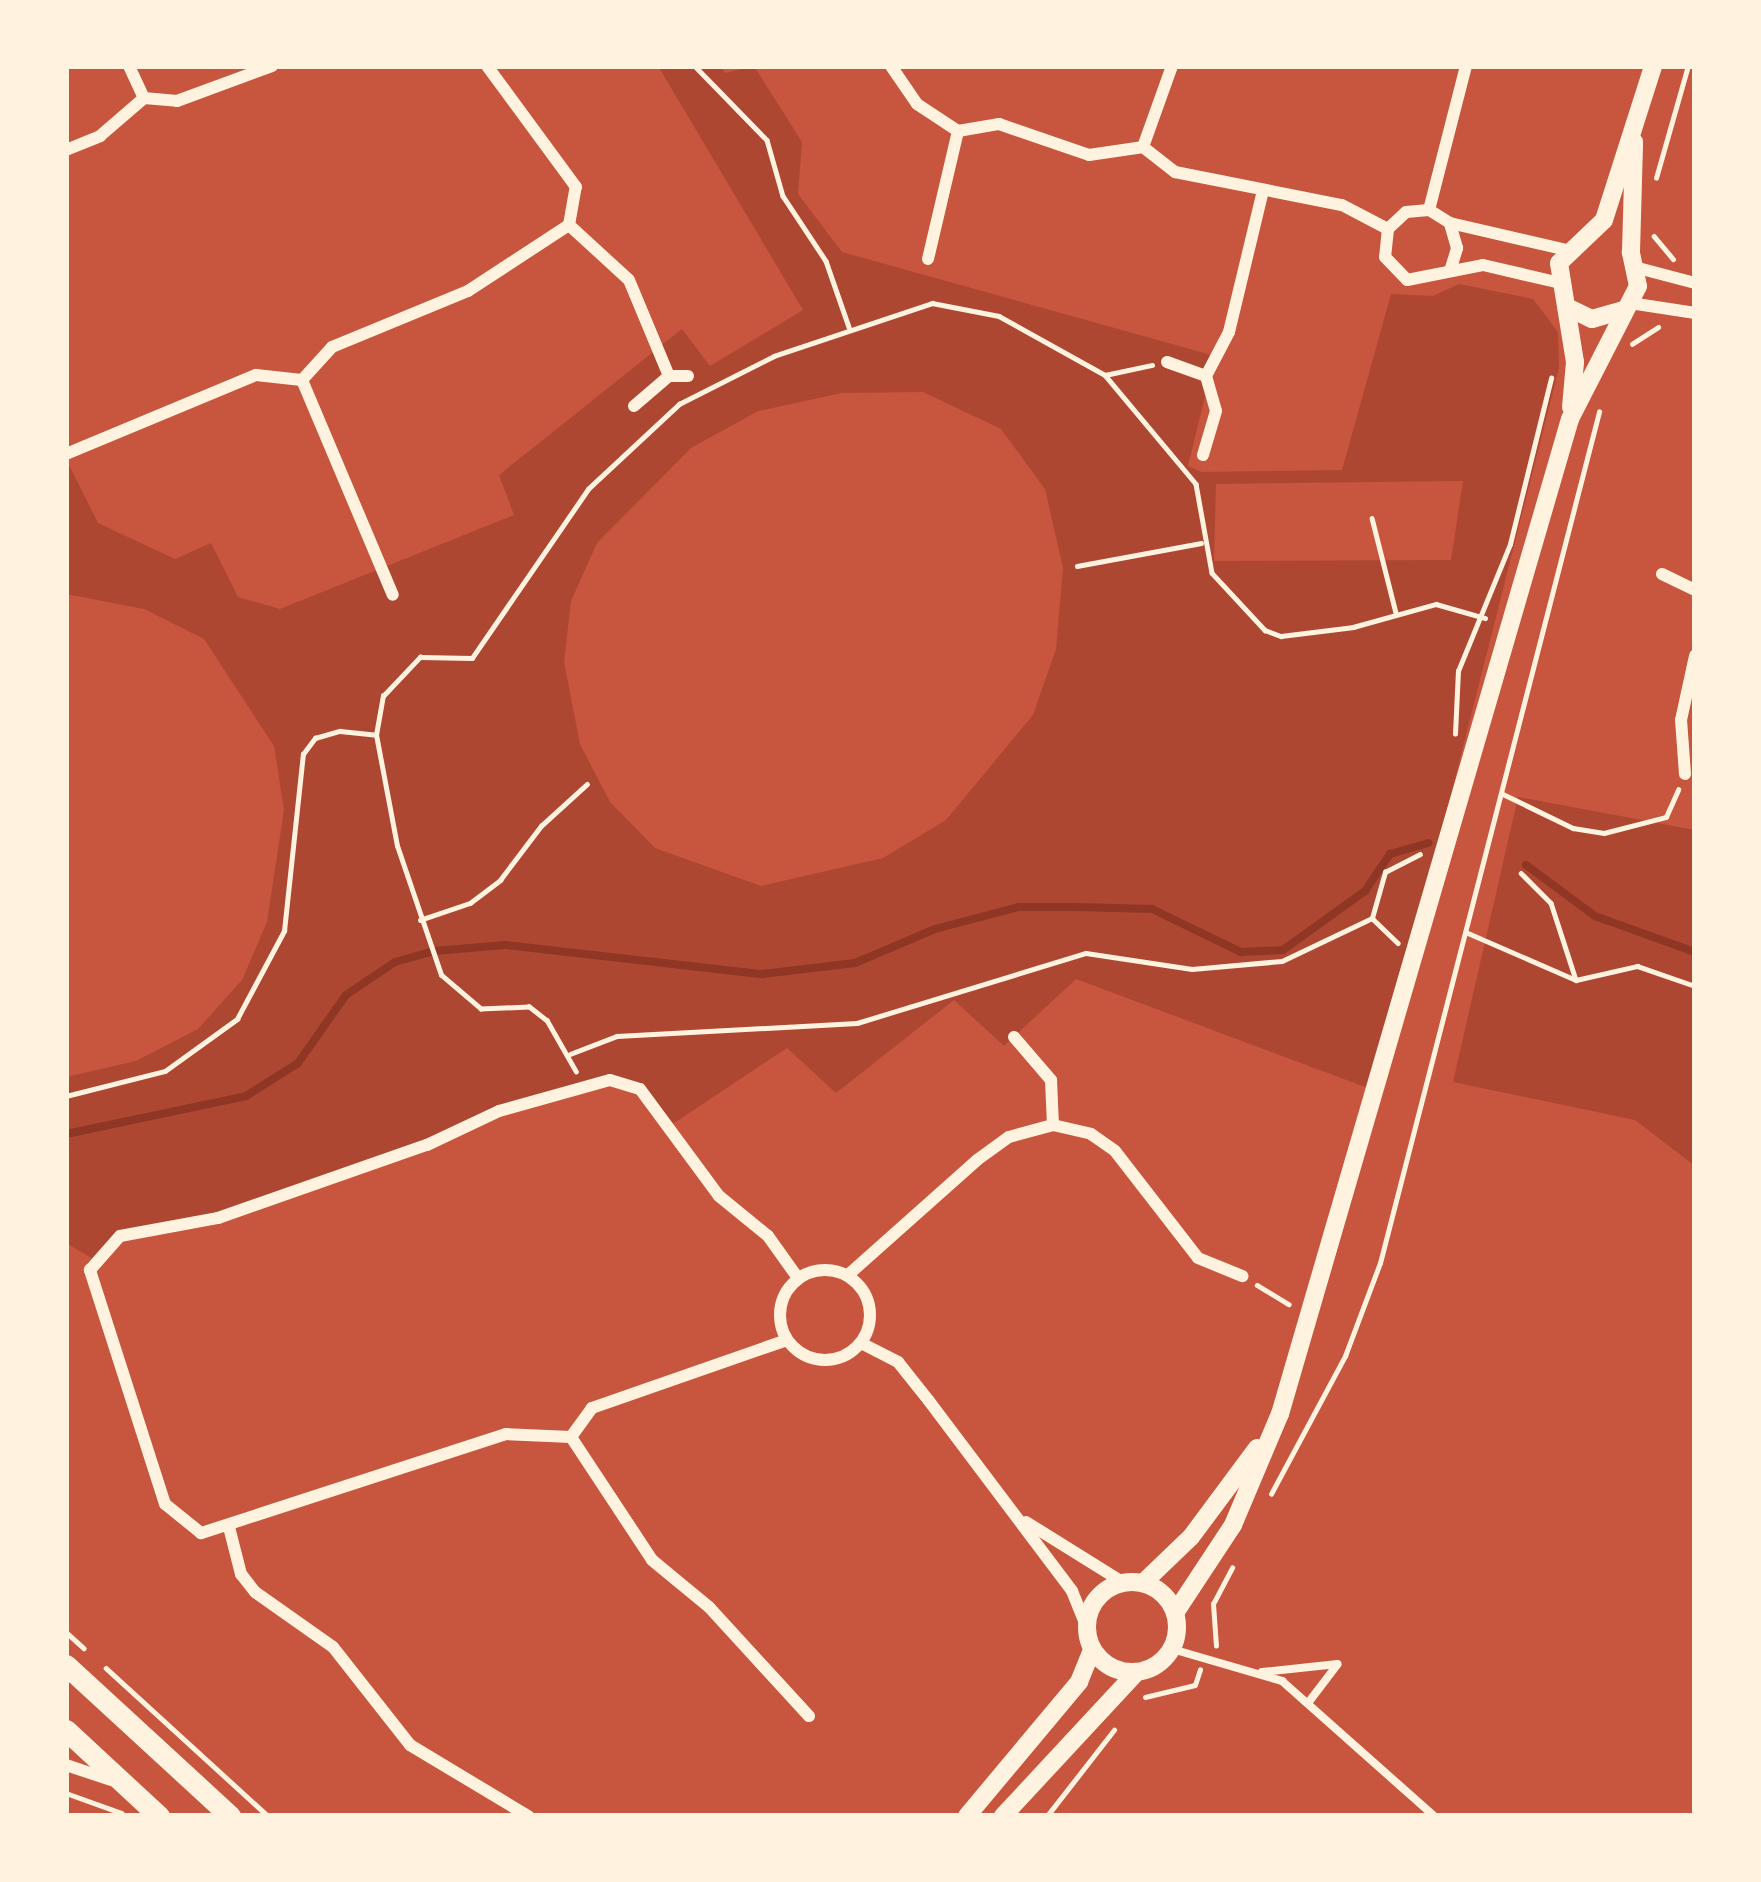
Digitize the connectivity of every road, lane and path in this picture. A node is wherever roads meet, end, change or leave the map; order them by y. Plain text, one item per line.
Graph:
1 (129, 66) edge
2 (272, 66) edge
3 (487, 66) edge
4 (695, 66) edge
5 (891, 66) edge
6 (1172, 66) edge
7 (1466, 66) edge
8 (1653, 66) edge
9 (144, 98) junction
10 (958, 131) junction
11 (1634, 142) junction
12 (1143, 147) junction
13 (66, 150) edge
14 (1263, 190) junction
15 (1429, 210) junction
16 (1450, 224) junction
17 (569, 225) junction
18 (1388, 230) junction
19 (1586, 238) junction
20 (1567, 250) junction
21 (928, 260) dead end
22 (1634, 260) junction
23 (1450, 268) junction
24 (1556, 282) junction
25 (1695, 283) edge
26 (1627, 306) junction
27 (1569, 308) junction
28 (1695, 313) edge
29 (849, 327) junction
30 (1167, 362) joint
31 (1105, 375) junction
32 (669, 376) junction
33 (688, 376) dead end
34 (1206, 376) junction
35 (302, 380) junction
36 (634, 406) dead end
37 (1570, 419) junction
38 (66, 454) edge
39 (1203, 455) dead end
40 (1372, 518) dead end
41 (1202, 543) junction
42 (1077, 566) dead end
43 (1662, 574) dead end
44 (1695, 590) edge
45 (393, 595) dead end
46 (1396, 613) junction
47 (1485, 618) dead end
48 (1695, 656) edge
49 (376, 735) junction
50 (1684, 774) joint
51 (586, 784) dead end
52 (1503, 794) dead end
53 (1426, 853) dead end
54 (1521, 873) dead end
55 (1372, 918) junction
56 (420, 920) junction
57 (1468, 933) dead end
58 (1400, 946) dead end
59 (1576, 980) junction
60 (1695, 986) edge
61 (1014, 1037) dead end
62 (571, 1054) junction
63 (580, 1083) junction
64 (66, 1096) edge
65 (1053, 1124) junction
66 (848, 1275) junction
67 (1242, 1276) dead end
68 (798, 1278) junction
69 (787, 1340) junction
70 (862, 1342) junction
71 (1280, 1414) junction
72 (571, 1437) junction
73 (1015, 1514) junction
74 (229, 1528) junction
75 (1133, 1583) junction
76 (1175, 1613) junction
77 (1086, 1625) junction
78 (66, 1632) edge
79 (1092, 1649) junction
80 (1172, 1649) junction
81 (66, 1665) edge
82 (1136, 1672) junction
83 (1248, 1672) junction
84 (1308, 1703) junction
85 (809, 1716) dead end
86 (66, 1730) edge
87 (66, 1765) edge
88 (124, 1784) junction
89 (66, 1793) edge
90 (127, 1816) edge
91 (159, 1816) edge
92 (230, 1816) edge
93 (268, 1816) edge
94 (528, 1816) edge
95 (967, 1816) edge
96 (1003, 1816) edge
97 (1433, 1816) edge

1 - 9 street
2 - 9 street
3 - 17 street
4 - 29 path
5 - 10 street
6 - 12 street
7 - 15 street
8 - 11 street
9 - 13 street
10 - 12 street
10 - 21 street
11 - 19 street
11 - 22 street
12 - 14 street
14 - 18 street
14 - 34 street
15 - 16 street
15 - 18 street
16 - 20 street
16 - 23 street
17 - 32 street
17 - 35 street
18 - 23 street
19 - 20 street
19 - 22 street
20 - 24 street
22 - 25 street
22 - 26 street
23 - 24 street
24 - 27 street
26 - 27 street
26 - 28 street
26 - 37 street
27 - 37 street
29 - 31 path
29 - 49 path
30 - 31 path
30 - 34 street
31 - 41 path
32 - 33 street
32 - 36 street
34 - 39 street
35 - 38 street
35 - 45 street
37 - 71 street
40 - 46 path
41 - 42 path
41 - 46 path
43 - 44 street
46 - 47 path
48 - 50 street
49 - 56 path
49 - 64 path
50 - 52 path
51 - 56 path
53 - 55 path
54 - 59 path
55 - 58 path
55 - 62 path
56 - 62 path
57 - 59 path
59 - 60 path
61 - 65 street
62 - 63 path
63 - 68 street
63 - 74 street
65 - 66 street
65 - 67 street
66 - 68 street
66 - 70 street
68 - 69 street
69 - 70 street
69 - 72 street
70 - 73 street
71 - 75 street
71 - 76 street
72 - 74 street
72 - 85 street
73 - 75 street
73 - 77 street
74 - 94 street
75 - 76 street
75 - 77 street
76 - 80 street
77 - 79 street
78 - 93 path
79 - 82 street
79 - 95 street
80 - 82 street
80 - 83 lane
81 - 92 main road
82 - 96 street
83 - 84 lane
83 - 84 lane
84 - 97 lane
86 - 88 main road
87 - 88 street
88 - 91 main road
89 - 90 path

